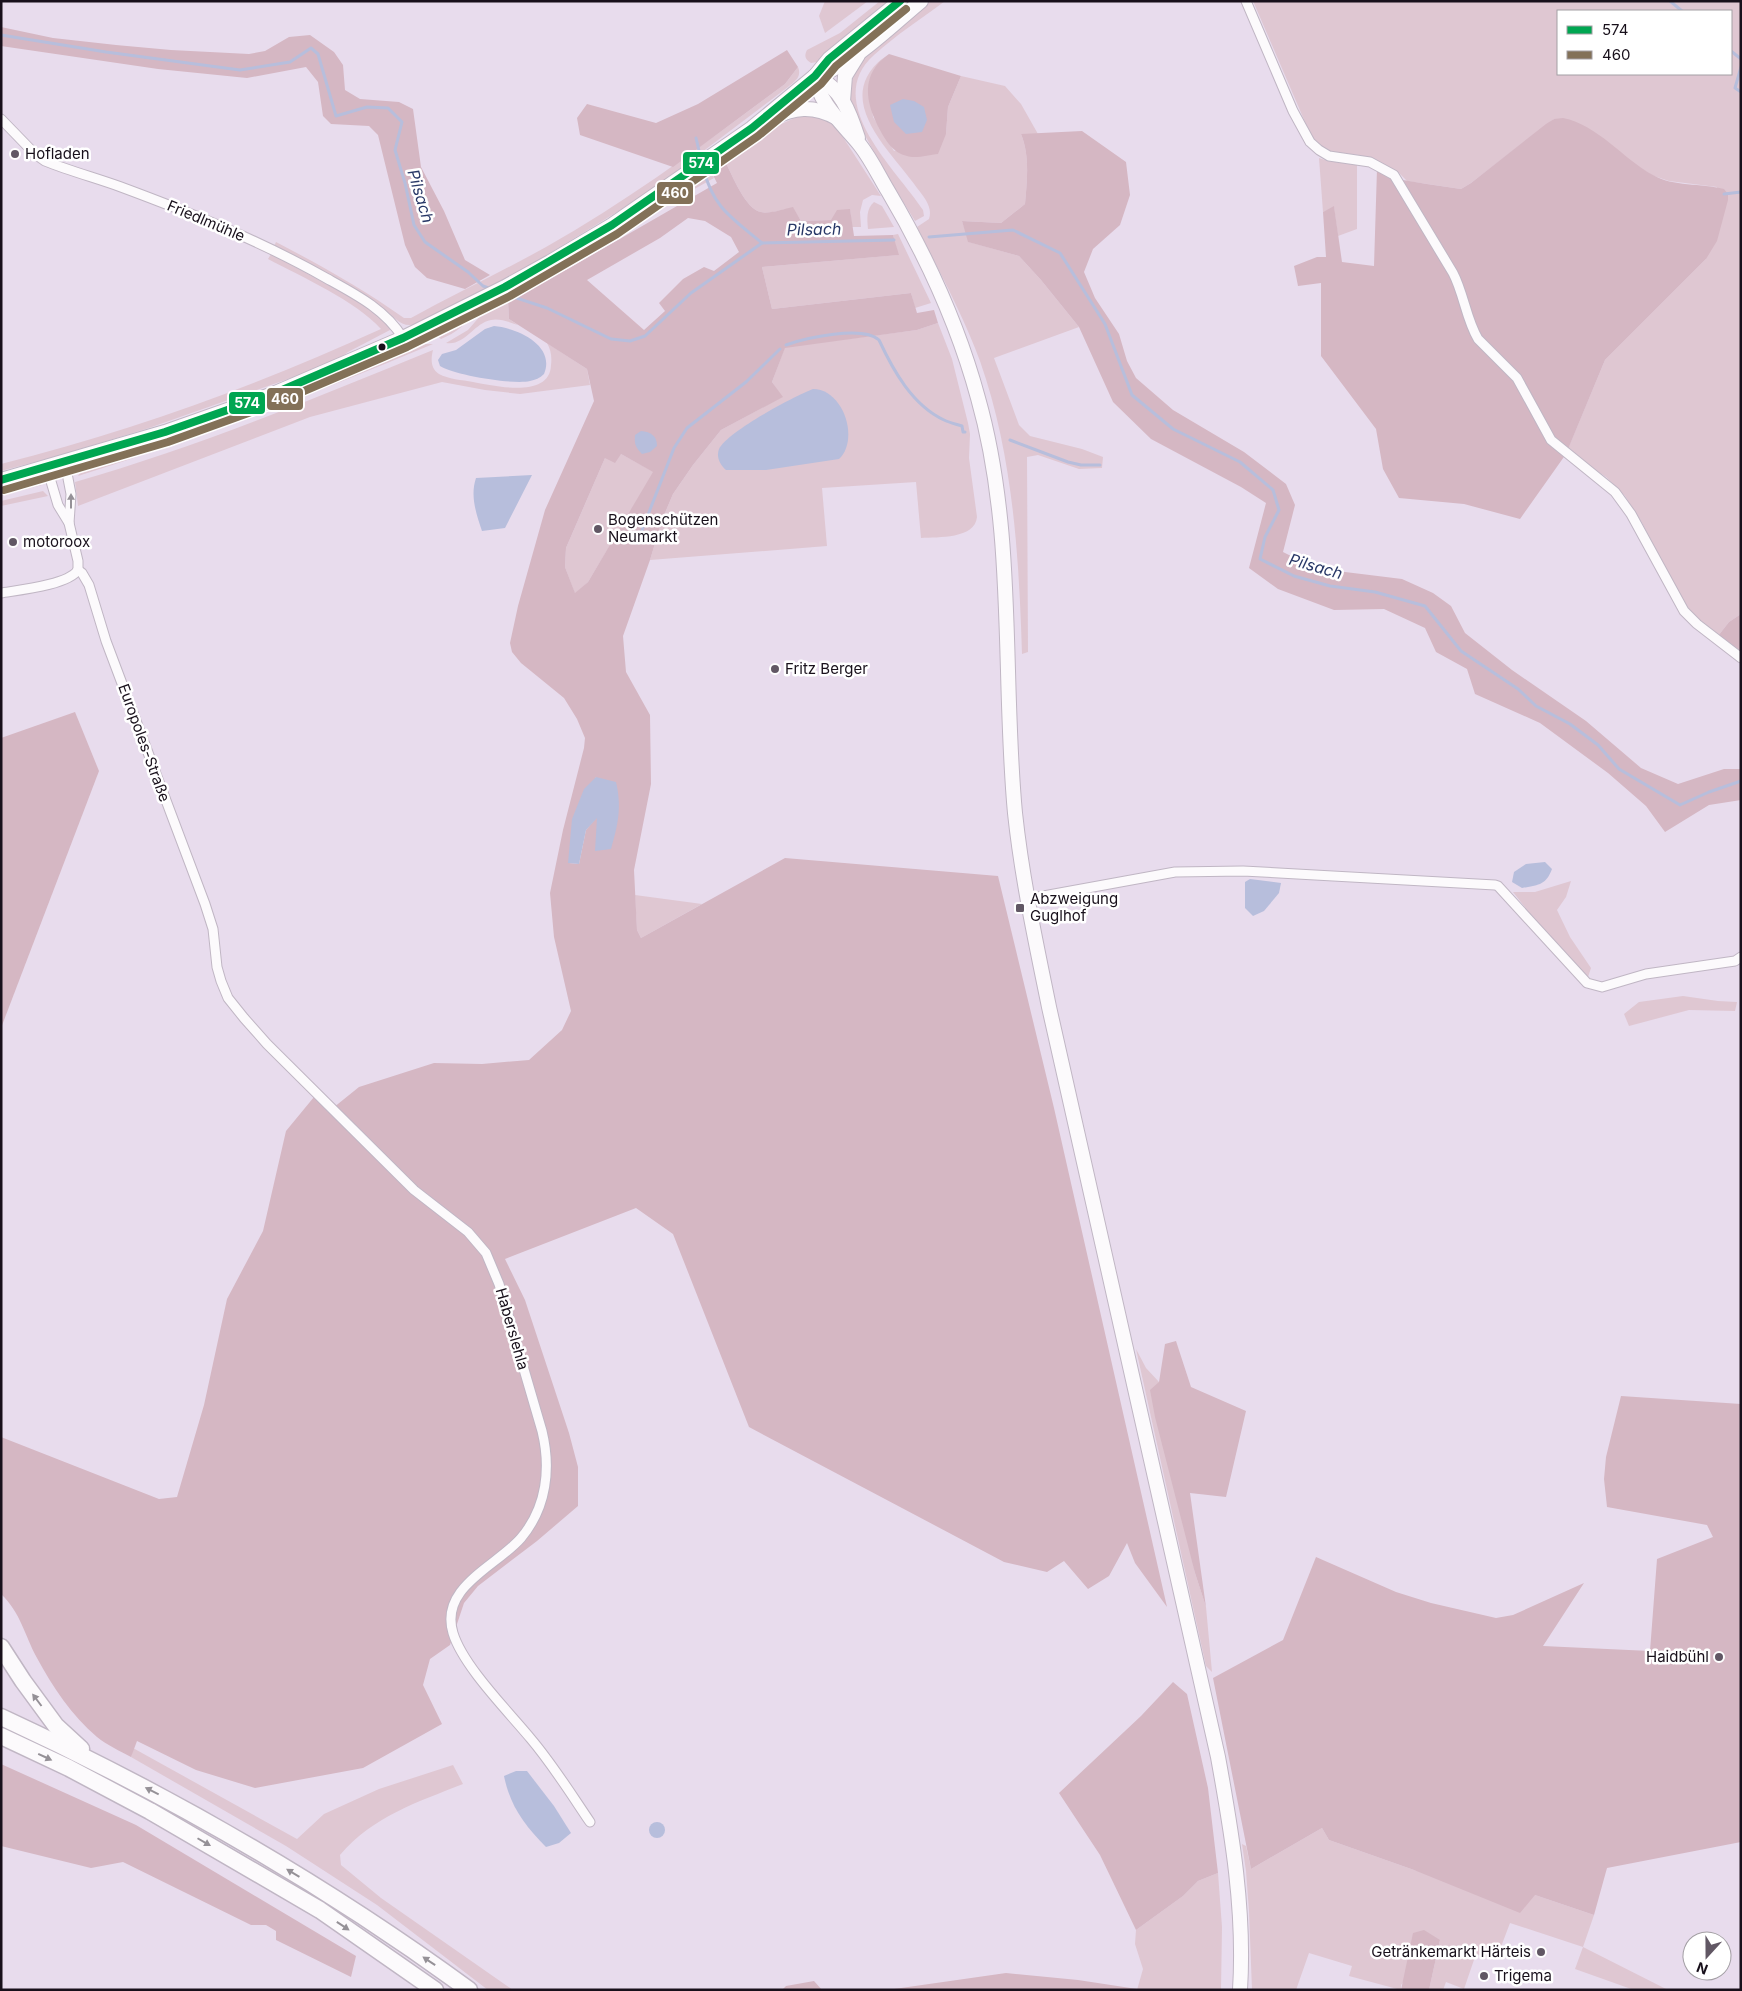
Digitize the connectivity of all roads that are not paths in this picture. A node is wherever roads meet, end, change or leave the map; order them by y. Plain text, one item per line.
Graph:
1 (900, 1) edge
2 (921, 1) edge
3 (1246, 1) edge
4 (861, 50) junction
5 (815, 76) junction
6 (843, 101) junction
7 (837, 118) junction
8 (1, 119) edge
9 (752, 128) junction
10 (861, 147) junction
11 (403, 338) junction
12 (65, 462) junction
13 (47, 468) junction
14 (1, 480) edge
15 (69, 523) junction
16 (78, 570) junction
17 (1, 593) edge
18 (1741, 658) edge
19 (1027, 899) junction
20 (1741, 958) edge
21 (217, 966) joint
22 (1, 1647) edge
23 (1, 1717) edge
24 (1, 1736) edge
25 (94, 1761) junction
26 (590, 1822) dead end
27 (435, 1990) edge
28 (469, 1990) edge
29 (1240, 1990) edge

1 - 5 main road
2 - 4 main road
3 - 18 street
4 - 5 main road
4 - 6 main road
5 - 6 main road
5 - 7 main road
5 - 9 main road
6 - 10 main road
7 - 9 main road
7 - 10 main road
8 - 11 street, Friedlmühle
9 - 11 main road
10 - 19 main road
11 - 12 main road
12 - 13 main road
15 -> 12 street, Europoles-Straße
13 - 14 main road
13 - 15 street, Europoles-Straße
15 - 16 street, Europoles-Straße
16 - 17 street
16 - 21 street, Europoles-Straße
19 - 20 street
19 - 29 main road
21 - 26 street, Haberslehla
25 -> 22 highway
23 - 25 highway
24 -> 27 highway
28 -> 25 highway

